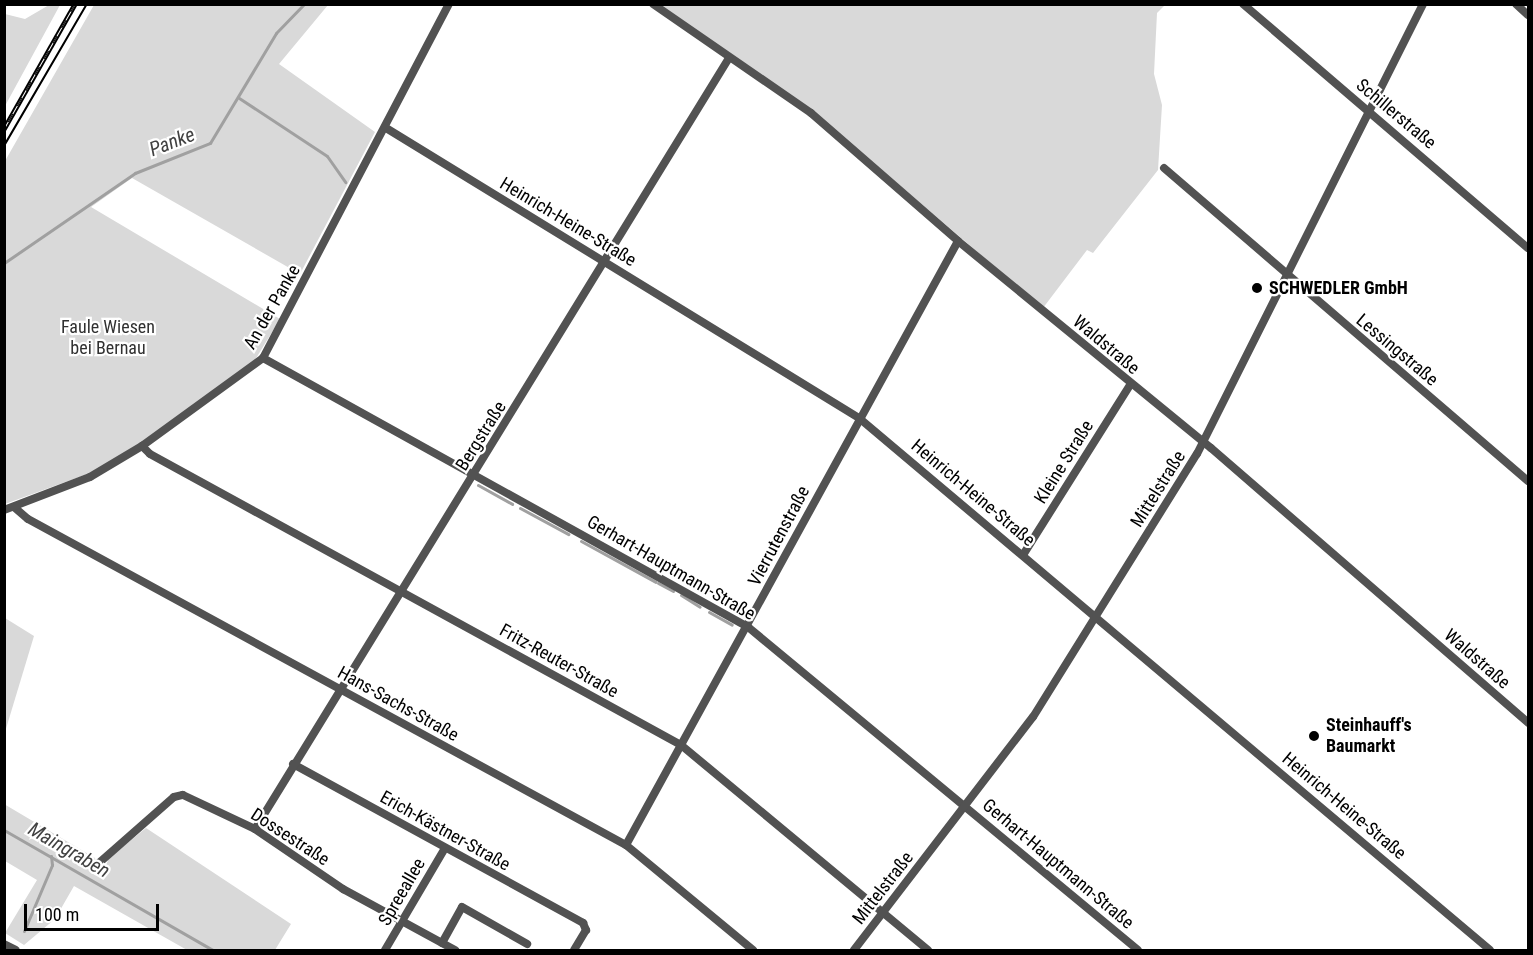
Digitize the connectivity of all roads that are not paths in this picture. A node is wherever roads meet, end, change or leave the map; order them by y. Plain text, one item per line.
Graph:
1 (449, 4) edge
2 (653, 4) edge
3 (1423, 4) edge
4 (1516, 4) edge
5 (1245, 5) edge
6 (1528, 15) edge
7 (729, 58) junction
8 (1369, 110) junction
9 (386, 128) junction
10 (1164, 168) dead end
11 (958, 241) junction
12 (1528, 248) edge
13 (605, 261) junction
14 (1286, 276) junction
15 (263, 358) junction
16 (1130, 385) junction
17 (860, 418) junction
18 (1204, 442) junction
19 (142, 446) junction
20 (474, 476) junction
21 (1528, 481) edge
22 (14, 507) junction
23 (4, 510) edge
24 (1023, 555) junction
25 (402, 592) junction
26 (1097, 615) junction
27 (748, 627) junction
28 (341, 690) junction
29 (1528, 723) edge
30 (681, 745) junction
31 (293, 764) junction
32 (965, 806) junction
33 (255, 829) junction
34 (626, 845) junction
35 (445, 848) junction
36 (100, 862) dead end
37 (883, 913) junction
38 (401, 922) junction
39 (442, 943) junction
40 (4, 944) edge
41 (526, 944) dead end
42 (16, 951) edge
43 (385, 951) edge
44 (455, 951) edge
45 (574, 951) edge
46 (753, 951) edge
47 (854, 951) edge
48 (928, 951) edge
49 (1138, 951) edge
50 (1490, 951) edge

1 - 9 street, An der Panke
2 - 7 street, Waldstraße
3 - 8 street, Mittelstraße
4 - 6 street
5 - 8 street, Schillerstraße
7 - 11 street, Waldstraße
7 - 13 street, Bergstraße
8 - 12 street, Schillerstraße
8 - 14 street, Mittelstraße
9 - 13 street, Heinrich-Heine-Straße
9 - 15 street, An der Panke
10 - 14 street, Lessingstraße
11 - 16 street, Waldstraße
11 - 17 street, Vierrutenstraße
13 - 17 street, Heinrich-Heine-Straße
13 - 20 street, Bergstraße
14 - 18 street, Mittelstraße
14 - 21 street, Lessingstraße
15 - 19 street, An der Panke
15 - 20 street, Gerhart-Hauptmann-Straße
16 - 18 street, Waldstraße
16 - 24 street, Kleine Straße
17 - 24 street, Heinrich-Heine-Straße
17 - 27 street, Vierrutenstraße
18 - 26 street, Mittelstraße
18 - 29 street, Waldstraße
19 - 22 street, An der Panke
19 - 25 street, Fritz-Reuter-Straße
20 - 25 street, Bergstraße
20 - 27 street, Gerhart-Hauptmann-Straße
22 - 23 street, An der Panke
22 - 28 street, Hans-Sachs-Straße
24 - 26 street, Heinrich-Heine-Straße
25 - 28 street, Bergstraße
25 - 30 street, Fritz-Reuter-Straße
26 - 32 street, Mittelstraße
26 - 50 street, Heinrich-Heine-Straße
27 - 30 street, Vierrutenstraße
27 - 32 street, Gerhart-Hauptmann-Straße
28 - 31 street, Bergstraße
28 - 34 street, Hans-Sachs-Straße
30 - 34 street, Vierrutenstraße
30 - 37 street, Fritz-Reuter-Straße
31 - 33 street, Bergstraße
31 - 35 street, Erich-Kästner-Straße
32 - 37 street, Mittelstraße
32 - 49 street, Gerhart-Hauptmann-Straße
33 - 36 street, Dossestraße
33 - 38 street, Dossestraße
34 - 46 street, Hans-Sachs-Straße
35 - 38 street, Spreeallee
35 - 45 street, Erich-Kästner-Straße
37 - 47 street, Mittelstraße
37 - 48 street, Fritz-Reuter-Straße
38 - 39 street, Dossestraße
38 - 43 street, Spreeallee
39 - 41 street
39 - 44 street, Dossestraße
40 - 42 street

